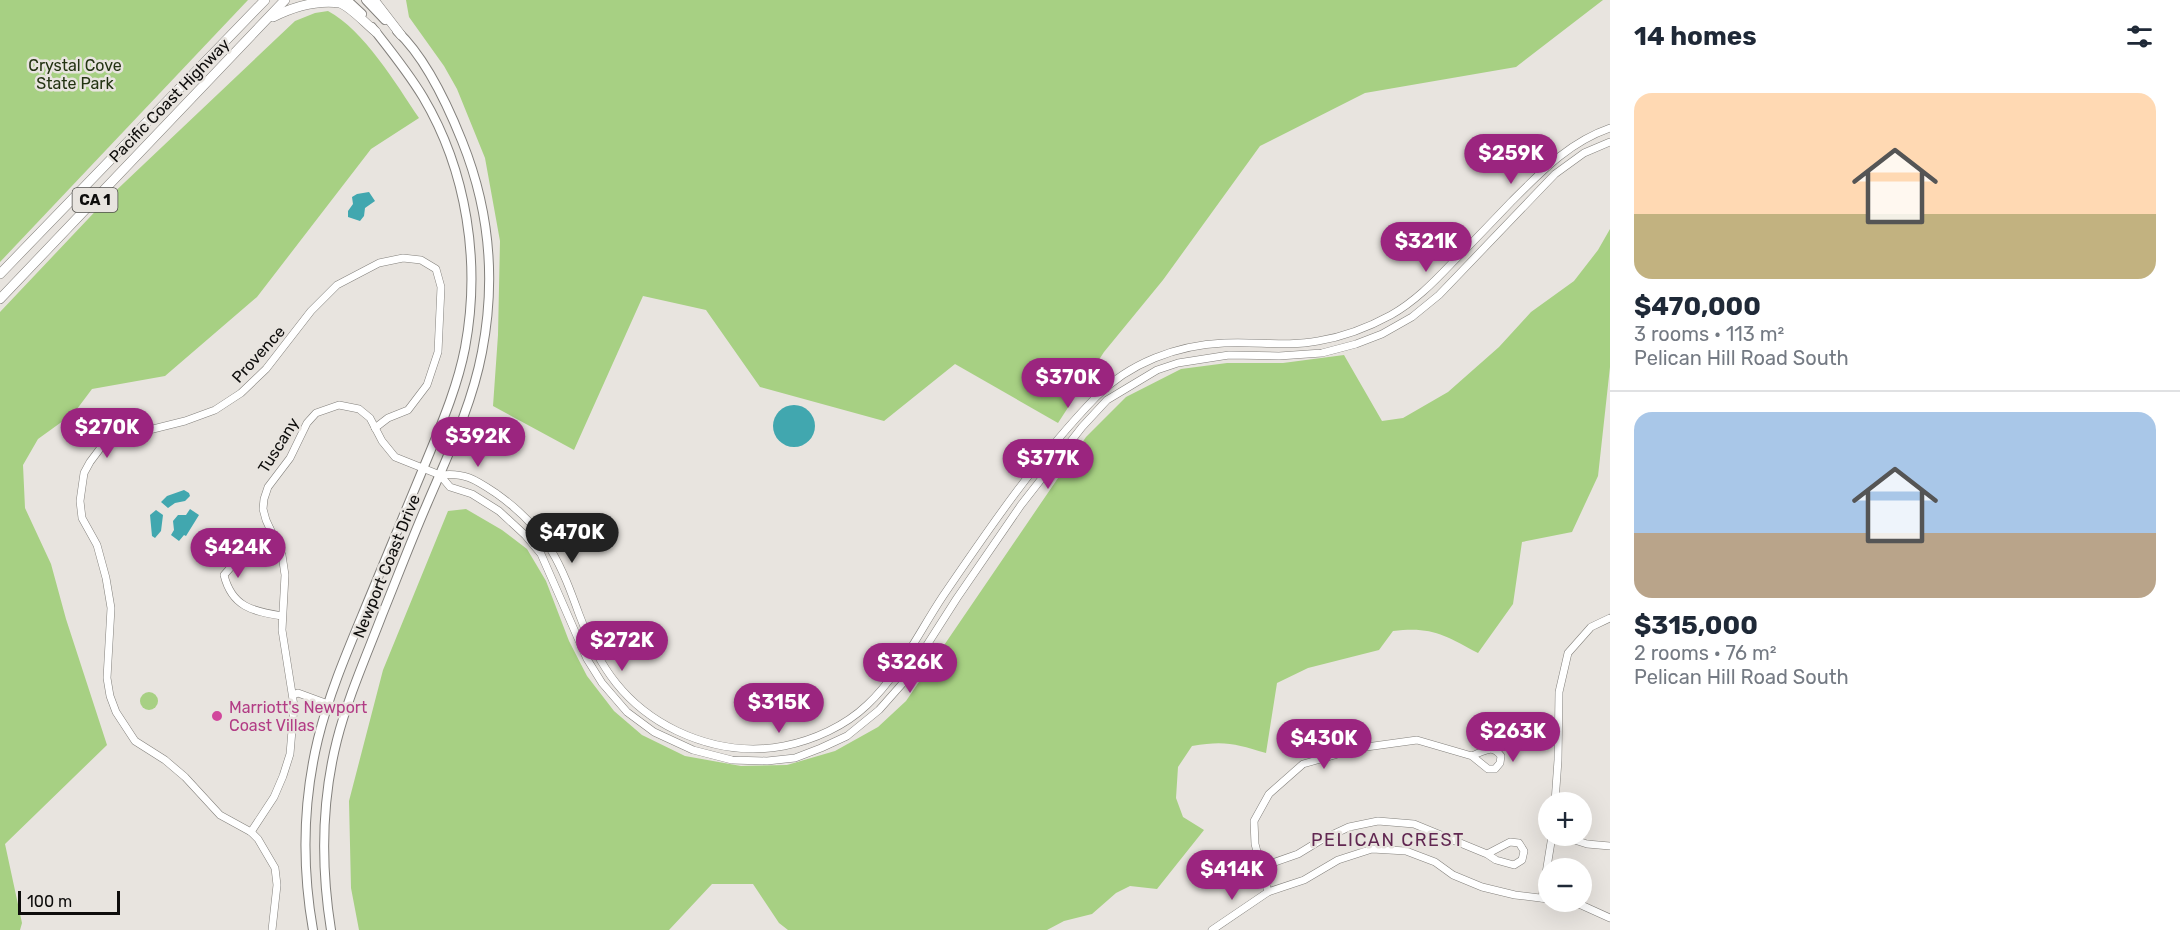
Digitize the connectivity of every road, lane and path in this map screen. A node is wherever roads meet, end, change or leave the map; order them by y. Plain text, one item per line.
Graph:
1 (266, 0) edge
2 (285, 0) edge
3 (348, 0) edge
4 (366, 0) edge
5 (374, 0) edge
6 (265, 21) junction
7 (376, 32) junction
8 (401, 35) junction
9 (1610, 128) edge
10 (1610, 142) edge
11 (1499, 215) junction
12 (1507, 223) junction
13 (0, 274) edge
14 (0, 299) edge
15 (1353, 332) junction
16 (1340, 336) junction
17 (1356, 344) junction
18 (1342, 348) junction
19 (1100, 393) junction
20 (1107, 400) junction
21 (375, 428) junction
22 (1048, 453) junction
23 (1056, 460) junction
24 (423, 468) junction
25 (440, 475) junction
26 (270, 529) junction
27 (282, 616) junction
28 (1610, 618) edge
29 (597, 655) junction
30 (587, 660) junction
31 (293, 695) junction
32 (328, 704) junction
33 (1472, 756) dead end
34 (1556, 792) edge
35 (251, 832) junction
36 (1592, 844) edge
37 (1610, 846) edge
38 (1487, 854) junction
39 (1261, 867) junction
40 (1268, 892) junction
41 (1538, 897) edge
42 (1592, 910) edge
43 (1610, 918) edge
44 (272, 930) edge
45 (313, 930) edge
46 (329, 930) edge
47 (1212, 930) edge

1 - 13 highway, Pacific Coast Highway / CA 1
2 - 6 highway, Pacific Coast Highway / CA 1
3 - 7 main road, Newport Coast Drive
4 - 8 main road, Newport Coast Drive
5 - 8 highway
6 - 7 highway
6 - 14 highway, Pacific Coast Highway / CA 1
7 - 24 main road, Newport Coast Drive
8 - 25 main road, Newport Coast Drive
9 - 11 street
10 - 12 street
11 - 12 street
11 - 15 street
12 - 17 street
15 - 16 street
15 - 17 street
16 - 18 street
16 - 19 street
17 - 18 street
18 - 20 street
19 - 20 street
19 - 22 street
20 - 23 street
21 - 24 street, Tuscany
21 - 26 street, Tuscany
21 - 35 street, Provence
22 - 23 street
22 - 29 street
23 - 30 street
24 - 25 street, Tuscany
24 - 32 main road, Newport Coast Drive
25 - 29 street
25 - 30 street
25 - 46 main road, Newport Coast Drive
26 - 27 street, Tuscany
26 - 27 street
27 - 31 street, Tuscany
28 - 34 street
29 - 30 street
31 - 32 street
31 - 35 street, Tuscany
32 - 45 main road, Newport Coast Drive
33 - 39 street
35 - 44 street, Provence
36 - 37 street
38 - 38 street
38 - 39 street
39 - 40 street
40 - 41 street
40 - 47 street
42 - 43 street

